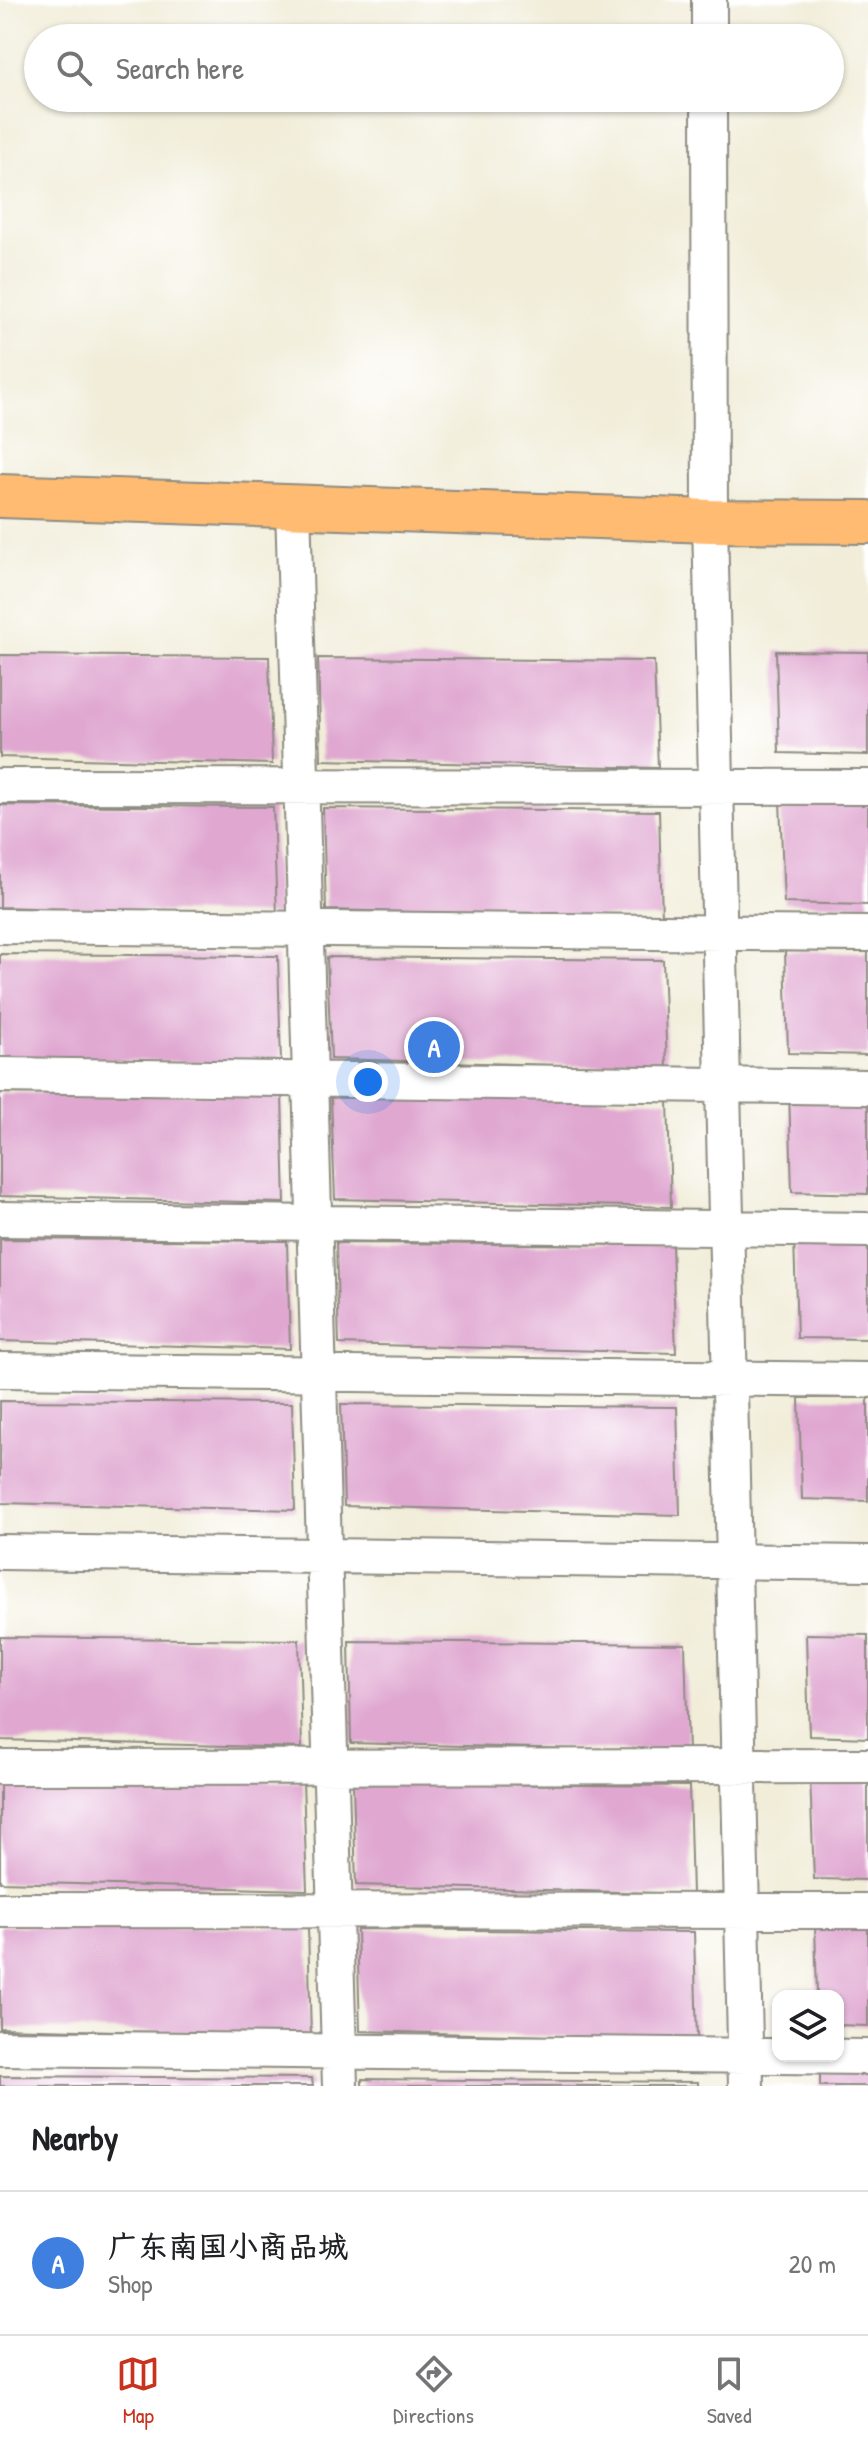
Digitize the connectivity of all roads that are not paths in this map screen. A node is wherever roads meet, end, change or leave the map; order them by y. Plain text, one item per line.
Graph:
1 (709, 0) edge
2 (709, 24) edge
3 (709, 112) edge
4 (0, 496) edge
5 (293, 506) junction
6 (710, 521) junction
7 (868, 522) edge
8 (0, 786) edge
9 (301, 786) junction
10 (716, 787) junction
11 (868, 787) edge
12 (0, 926) edge
13 (306, 927) junction
14 (720, 934) junction
15 (868, 934) edge
16 (0, 1075) edge
17 (310, 1079) junction
18 (723, 1085) junction
19 (868, 1087) edge
20 (0, 1219) edge
21 (314, 1223) junction
22 (726, 1228) junction
23 (868, 1230) edge
24 (0, 1370) edge
25 (319, 1374) junction
26 (730, 1379) junction
27 (868, 1380) edge
28 (0, 1552) edge
29 (324, 1556) junction
30 (734, 1561) junction
31 (868, 1563) edge
32 (868, 1766) edge
33 (0, 1767) edge
34 (330, 1767) junction
35 (738, 1767) junction
36 (0, 1910) edge
37 (742, 1910) junction
38 (335, 1911) junction
39 (868, 1911) edge
40 (0, 2048) edge
41 (338, 2052) junction
42 (868, 2057) edge
43 (746, 2071) edge
44 (340, 2086) edge

1 - 2 street
3 - 6 street
4 - 5 main road
5 - 6 main road
5 - 9 street
6 - 7 main road
6 - 10 street
8 - 9 street
9 - 10 street
9 - 13 street
10 - 11 street
10 - 14 street
12 - 13 street
13 - 14 street
13 - 17 street
14 - 15 street
14 - 18 street
16 - 17 street
17 - 18 street
17 - 21 street
18 - 19 street
18 - 22 street
20 - 21 street
21 - 22 street
21 - 25 street
22 - 23 street
22 - 26 street
24 - 25 street
25 - 26 street
25 - 29 street
26 - 27 street
26 - 30 street
28 - 29 street
29 - 30 street
29 - 34 street
30 - 31 street
30 - 35 street
32 - 35 street
33 - 34 street
34 - 35 street
34 - 38 street
35 - 37 street
36 - 38 street
37 - 38 street
37 - 39 street
37 - 43 street
38 - 41 street
40 - 41 street
41 - 43 street
41 - 44 street
42 - 43 street

